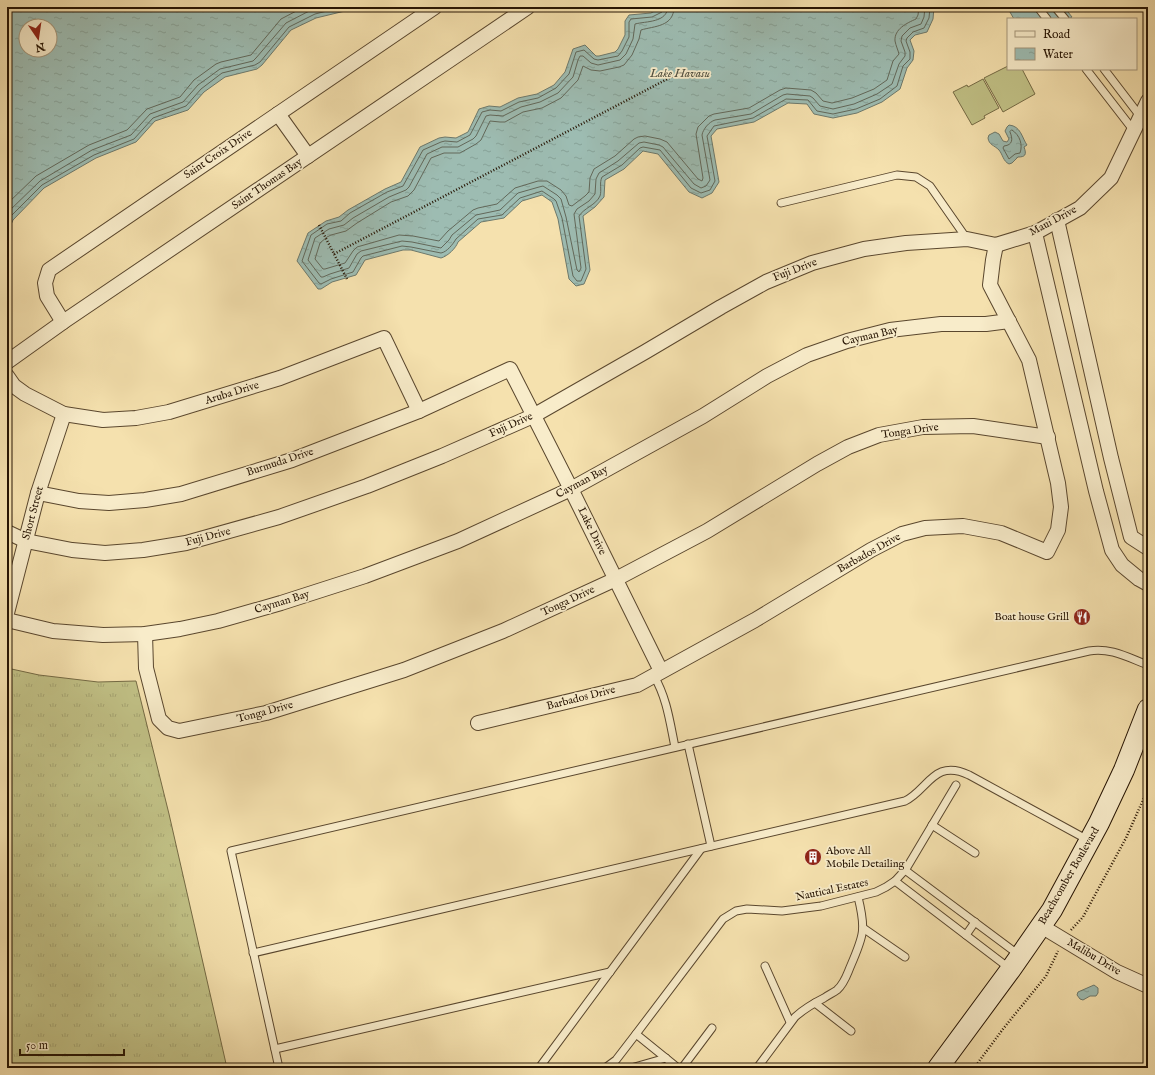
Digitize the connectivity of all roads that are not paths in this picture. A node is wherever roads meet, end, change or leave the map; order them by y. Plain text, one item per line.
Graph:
1 (435, 7) edge
2 (528, 7) edge
3 (1055, 7) edge
4 (1040, 10) dead end
5 (1046, 18) edge
6 (1064, 18) edge
7 (1087, 70) edge
8 (1105, 70) edge
9 (1148, 101) edge
10 (278, 114) junction
11 (1140, 116) junction
12 (1134, 131) junction
13 (308, 156) junction
14 (781, 203) dead end
15 (1057, 220) junction
16 (1035, 233) junction
17 (967, 239) junction
18 (996, 245) junction
19 (1009, 321) junction
20 (63, 322) junction
21 (7, 362) edge
22 (510, 369) joint
23 (7, 376) edge
24 (418, 411) junction
25 (64, 414) junction
26 (533, 416) junction
27 (1048, 438) junction
28 (571, 489) junction
29 (38, 493) junction
30 (7, 532) edge
31 (26, 541) junction
32 (1148, 548) edge
33 (616, 579) junction
34 (1148, 584) edge
35 (7, 613) edge
36 (7, 620) edge
37 (145, 634) junction
38 (1148, 665) edge
39 (658, 674) junction
40 (1148, 709) edge
41 (478, 723) dead end
42 (688, 744) junction
43 (675, 747) junction
44 (956, 785) dead end
45 (932, 825) junction
46 (1090, 841) junction
47 (711, 846) junction
48 (701, 849) junction
49 (975, 853) dead end
50 (905, 870) junction
51 (895, 881) junction
52 (858, 897) junction
53 (975, 922) junction
54 (1041, 926) junction
55 (863, 928) junction
56 (966, 935) junction
57 (254, 953) junction
58 (905, 958) dead end
59 (1016, 963) junction
60 (765, 966) dead end
61 (610, 972) junction
62 (1148, 986) edge
63 (815, 1003) junction
64 (790, 1022) junction
65 (712, 1028) dead end
66 (851, 1031) dead end
67 (636, 1034) junction
68 (275, 1049) junction
69 (666, 1058) junction
70 (279, 1068) edge
71 (539, 1068) edge
72 (605, 1068) edge
73 (630, 1068) edge
74 (678, 1068) edge
75 (682, 1068) edge
76 (757, 1068) edge
77 (938, 1068) edge

1 - 10 street, Saint Croix Drive
2 - 13 street, Saint Thomas Bay
3 - 6 lane
4 - 5 lane
7 - 12 lane
8 - 11 lane
9 - 11 street, Maui Drive
10 - 13 street
10 - 20 street, Saint Croix Drive
11 - 12 street, Maui Drive
12 - 15 street, Maui Drive
13 - 20 street, Saint Thomas Bay
14 - 17 lane
15 - 16 street, Maui Drive
15 - 32 street
16 - 18 street, Maui Drive
16 - 34 street
17 - 18 street, Fuji Drive
17 - 26 street, Fuji Drive
18 - 19 street, Barbados Drive
19 - 27 street, Barbados Drive
19 - 28 street, Cayman Bay
20 - 21 street, Saint Thomas Bay
22 - 24 street, Burmuda Drive
22 - 26 street, Lake Drive
23 - 25 street, Aruba Drive
24 - 25 street, Aruba Drive
24 - 29 street, Burmuda Drive
25 - 29 street, Short Street
26 - 28 street, Lake Drive
26 - 31 street, Fuji Drive
27 - 33 street, Tonga Drive
27 - 39 street, Barbados Drive
28 - 33 street, Lake Drive
28 - 37 street, Cayman Bay
29 - 31 street, Short Street
30 - 31 street, Fuji Drive
31 - 35 street, Short Street
33 - 37 street, Tonga Drive
33 - 39 street, Lake Drive
36 - 37 street
38 - 42 lane
39 - 41 street, Barbados Drive
39 - 43 lane
40 - 46 street, Beachcomber Boulevard
42 - 43 lane
42 - 47 lane
43 - 57 lane
44 - 45 lane, Nautical Estates
45 - 49 lane
45 - 50 lane, Nautical Estates
46 - 47 lane
46 - 54 street, Beachcomber Boulevard
47 - 48 lane
48 - 57 lane
48 - 61 lane
50 - 51 lane, Nautical Estates
50 - 53 lane
51 - 52 lane, Nautical Estates
51 - 56 lane
52 - 55 lane
52 - 67 lane, Nautical Estates
53 - 56 lane
53 - 59 lane
54 - 59 street, Beachcomber Boulevard
54 - 62 street, Malibu Drive
55 - 58 lane
55 - 63 lane
56 - 59 lane
57 - 68 lane
59 - 77 street, Beachcomber Boulevard
60 - 64 lane
61 - 68 lane
61 - 71 lane
63 - 64 lane
63 - 66 lane
64 - 76 lane
65 - 75 lane
67 - 69 lane
67 - 72 lane, Nautical Estates
68 - 70 lane
69 - 73 lane
69 - 74 lane

